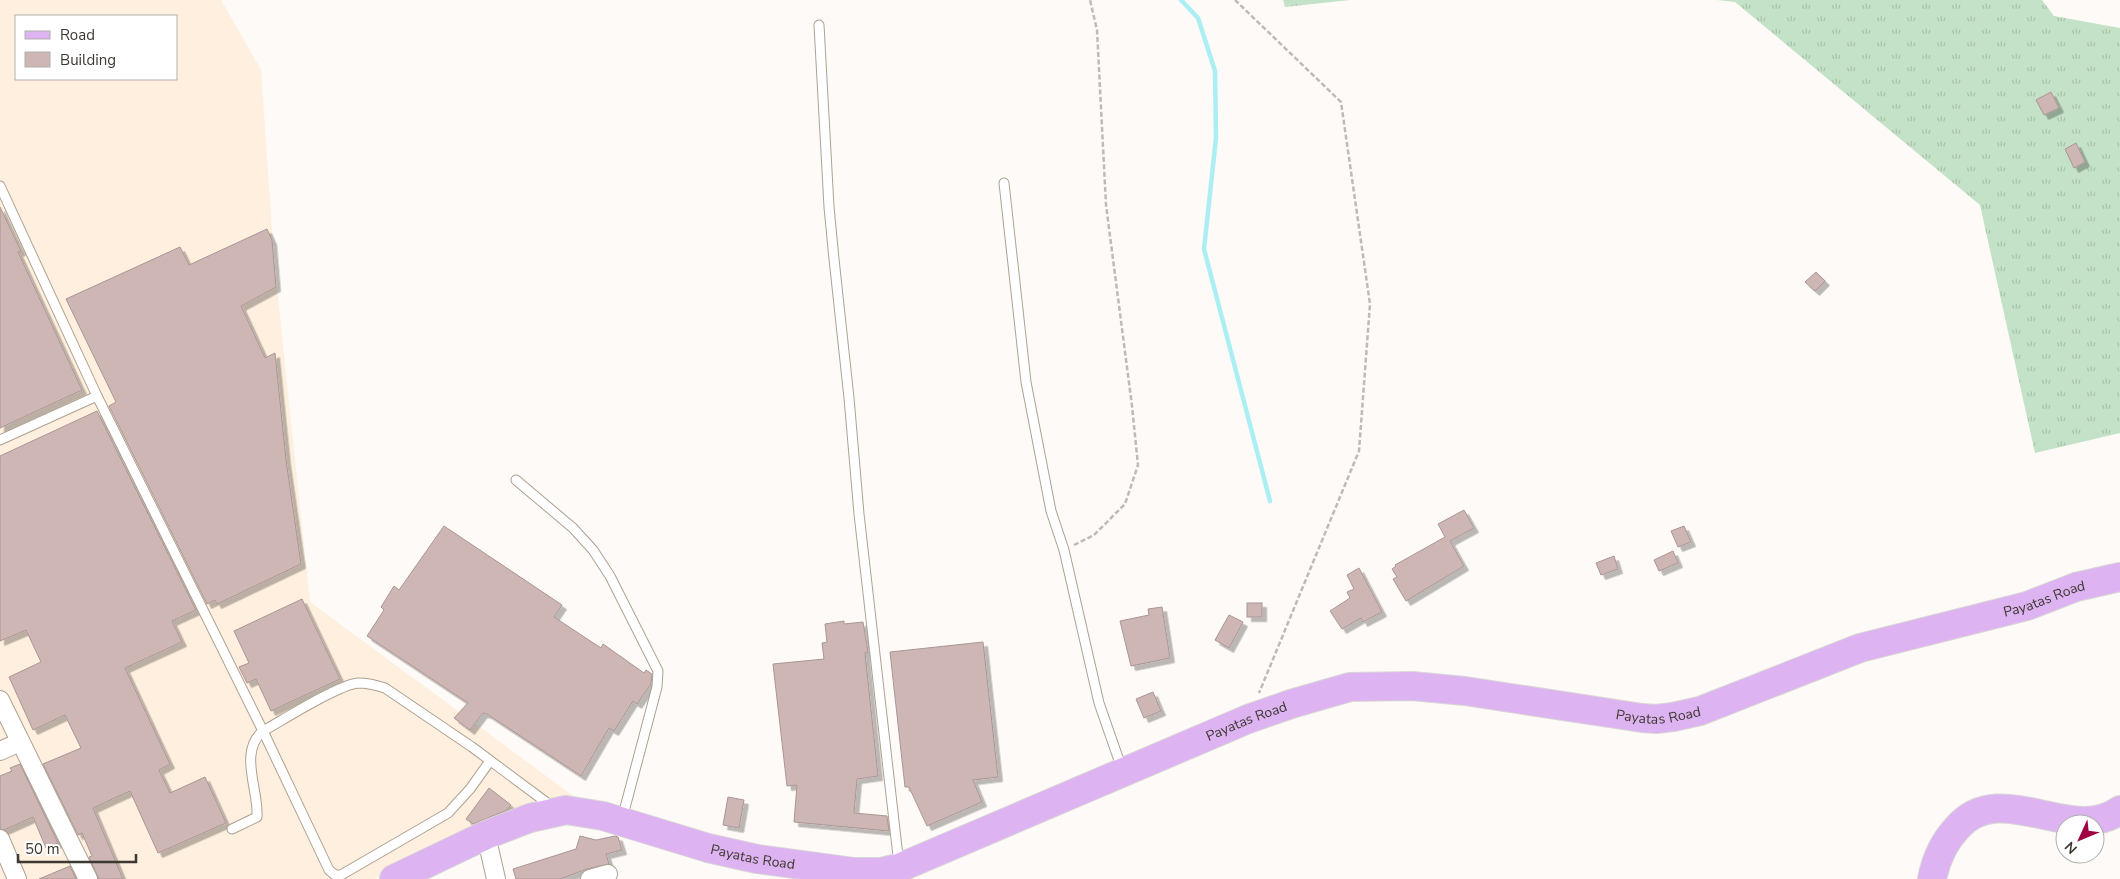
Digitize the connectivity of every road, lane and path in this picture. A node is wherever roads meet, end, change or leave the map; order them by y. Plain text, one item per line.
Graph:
1 (1090, 0) edge
2 (1234, 0) edge
3 (819, 25) dead end
4 (1004, 183) dead end
5 (0, 186) edge
6 (98, 396) junction
7 (0, 440) edge
8 (516, 480) dead end
9 (1064, 550) junction
10 (2120, 577) edge
11 (0, 700) edge
12 (1248, 719) junction
13 (263, 731) junction
14 (20, 742) junction
15 (0, 751) edge
16 (490, 761) junction
17 (1124, 772) junction
18 (557, 810) junction
19 (2120, 810) edge
20 (622, 822) junction
21 (232, 828) dead end
22 (486, 835) junction
23 (0, 840) edge
24 (900, 868) junction
25 (608, 874) dead end
26 (17, 879) edge
27 (88, 879) edge
28 (394, 879) edge
29 (496, 879) edge
30 (590, 879) edge
31 (1932, 879) edge

1 - 9 path
2 - 12 path
3 - 24 lane
4 - 9 lane
5 - 6 lane
6 - 7 lane
6 - 13 lane
8 - 20 lane
9 - 17 lane
10 - 12 main road, Payatas Road
11 - 14 street
12 - 17 main road, Payatas Road
13 - 16 lane
13 - 16 lane
13 - 21 lane
14 - 15 street
14 - 27 street
16 - 18 lane
17 - 24 main road, Payatas Road
18 - 20 main road, Payatas Road
18 - 22 main road, Payatas Road
19 - 31 main road
20 - 24 main road, Payatas Road
22 - 28 main road, Payatas Road
22 - 29 street
23 - 26 street
25 - 30 street

